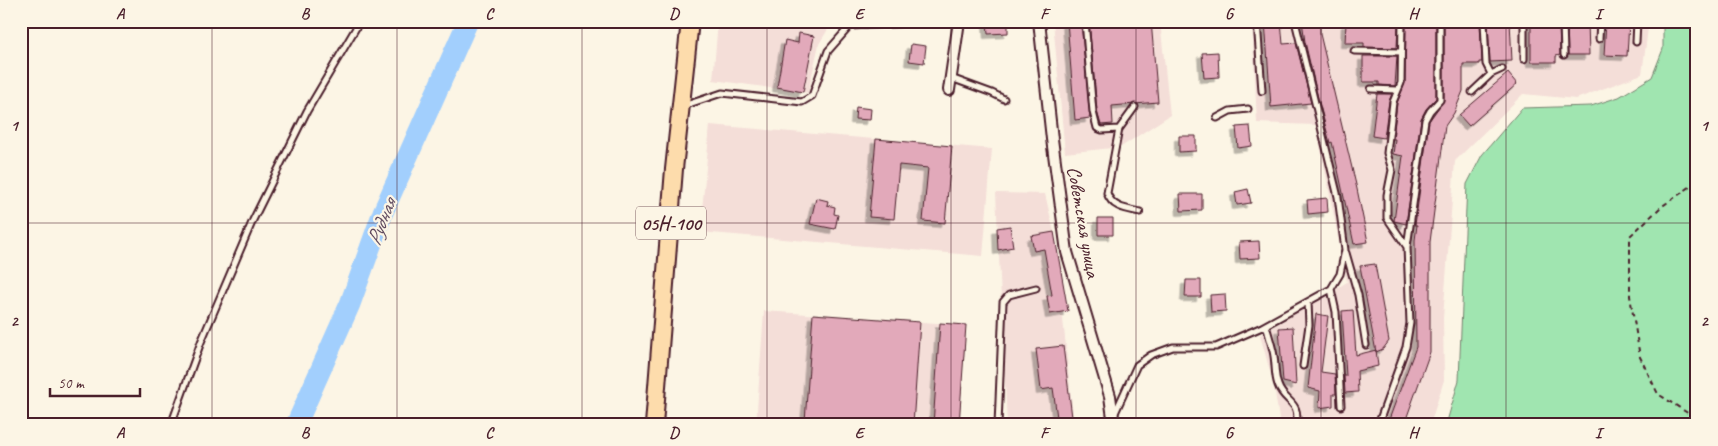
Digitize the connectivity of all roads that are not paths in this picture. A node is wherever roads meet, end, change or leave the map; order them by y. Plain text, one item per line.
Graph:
1 (360, 21) edge
2 (690, 21) edge
3 (953, 21) edge
4 (959, 21) edge
5 (1039, 21) edge
6 (1085, 21) edge
7 (1257, 21) edge
8 (1295, 21) edge
9 (1402, 21) edge
10 (1440, 21) edge
11 (1484, 21) edge
12 (1524, 21) edge
13 (1563, 21) edge
14 (1600, 21) edge
15 (1637, 21) edge
16 (1599, 39) dead end
17 (1636, 42) dead end
18 (1354, 51) dead end
19 (1401, 52) junction
20 (1564, 55) dead end
21 (1524, 60) dead end
22 (1502, 69) dead end
23 (1491, 74) junction
24 (951, 78) junction
25 (1371, 89) dead end
26 (949, 90) dead end
27 (1397, 90) junction
28 (1262, 91) dead end
29 (1472, 92) dead end
30 (1004, 99) dead end
31 (682, 106) junction
32 (1135, 107) dead end
33 (1248, 109) dead end
34 (1217, 118) dead end
35 (1119, 129) junction
36 (1140, 212) dead end
37 (1407, 247) junction
38 (1345, 250) junction
39 (1036, 288) dead end
40 (1331, 289) junction
41 (1308, 302) junction
42 (1266, 325) junction
43 (1366, 345) dead end
44 (1303, 366) dead end
45 (1341, 406) dead end
46 (1113, 421) edge
47 (171, 425) edge
48 (654, 425) edge
49 (998, 425) edge
50 (1296, 425) edge
51 (1378, 425) edge

1 - 47 lane
2 - 31 main road, 05Н-100
3 - 31 lane
4 - 24 street
5 - 46 street, Советская улица
6 - 35 lane
7 - 28 lane
8 - 38 lane
9 - 19 lane
10 - 37 lane
11 - 23 lane
12 - 21 lane
13 - 20 lane
14 - 16 lane
15 - 17 lane
18 - 19 lane
19 - 27 lane
22 - 23 lane
23 - 29 lane
24 - 26 street
24 - 30 lane
25 - 27 lane
27 - 37 lane
31 - 48 main road, 05Н-100
32 - 35 lane
33 - 34 lane
35 - 36 lane
37 - 51 lane
38 - 40 lane
38 - 43 lane
39 - 49 lane
40 - 41 lane
40 - 45 lane
41 - 42 lane
41 - 44 lane
42 - 46 lane
42 - 50 lane

